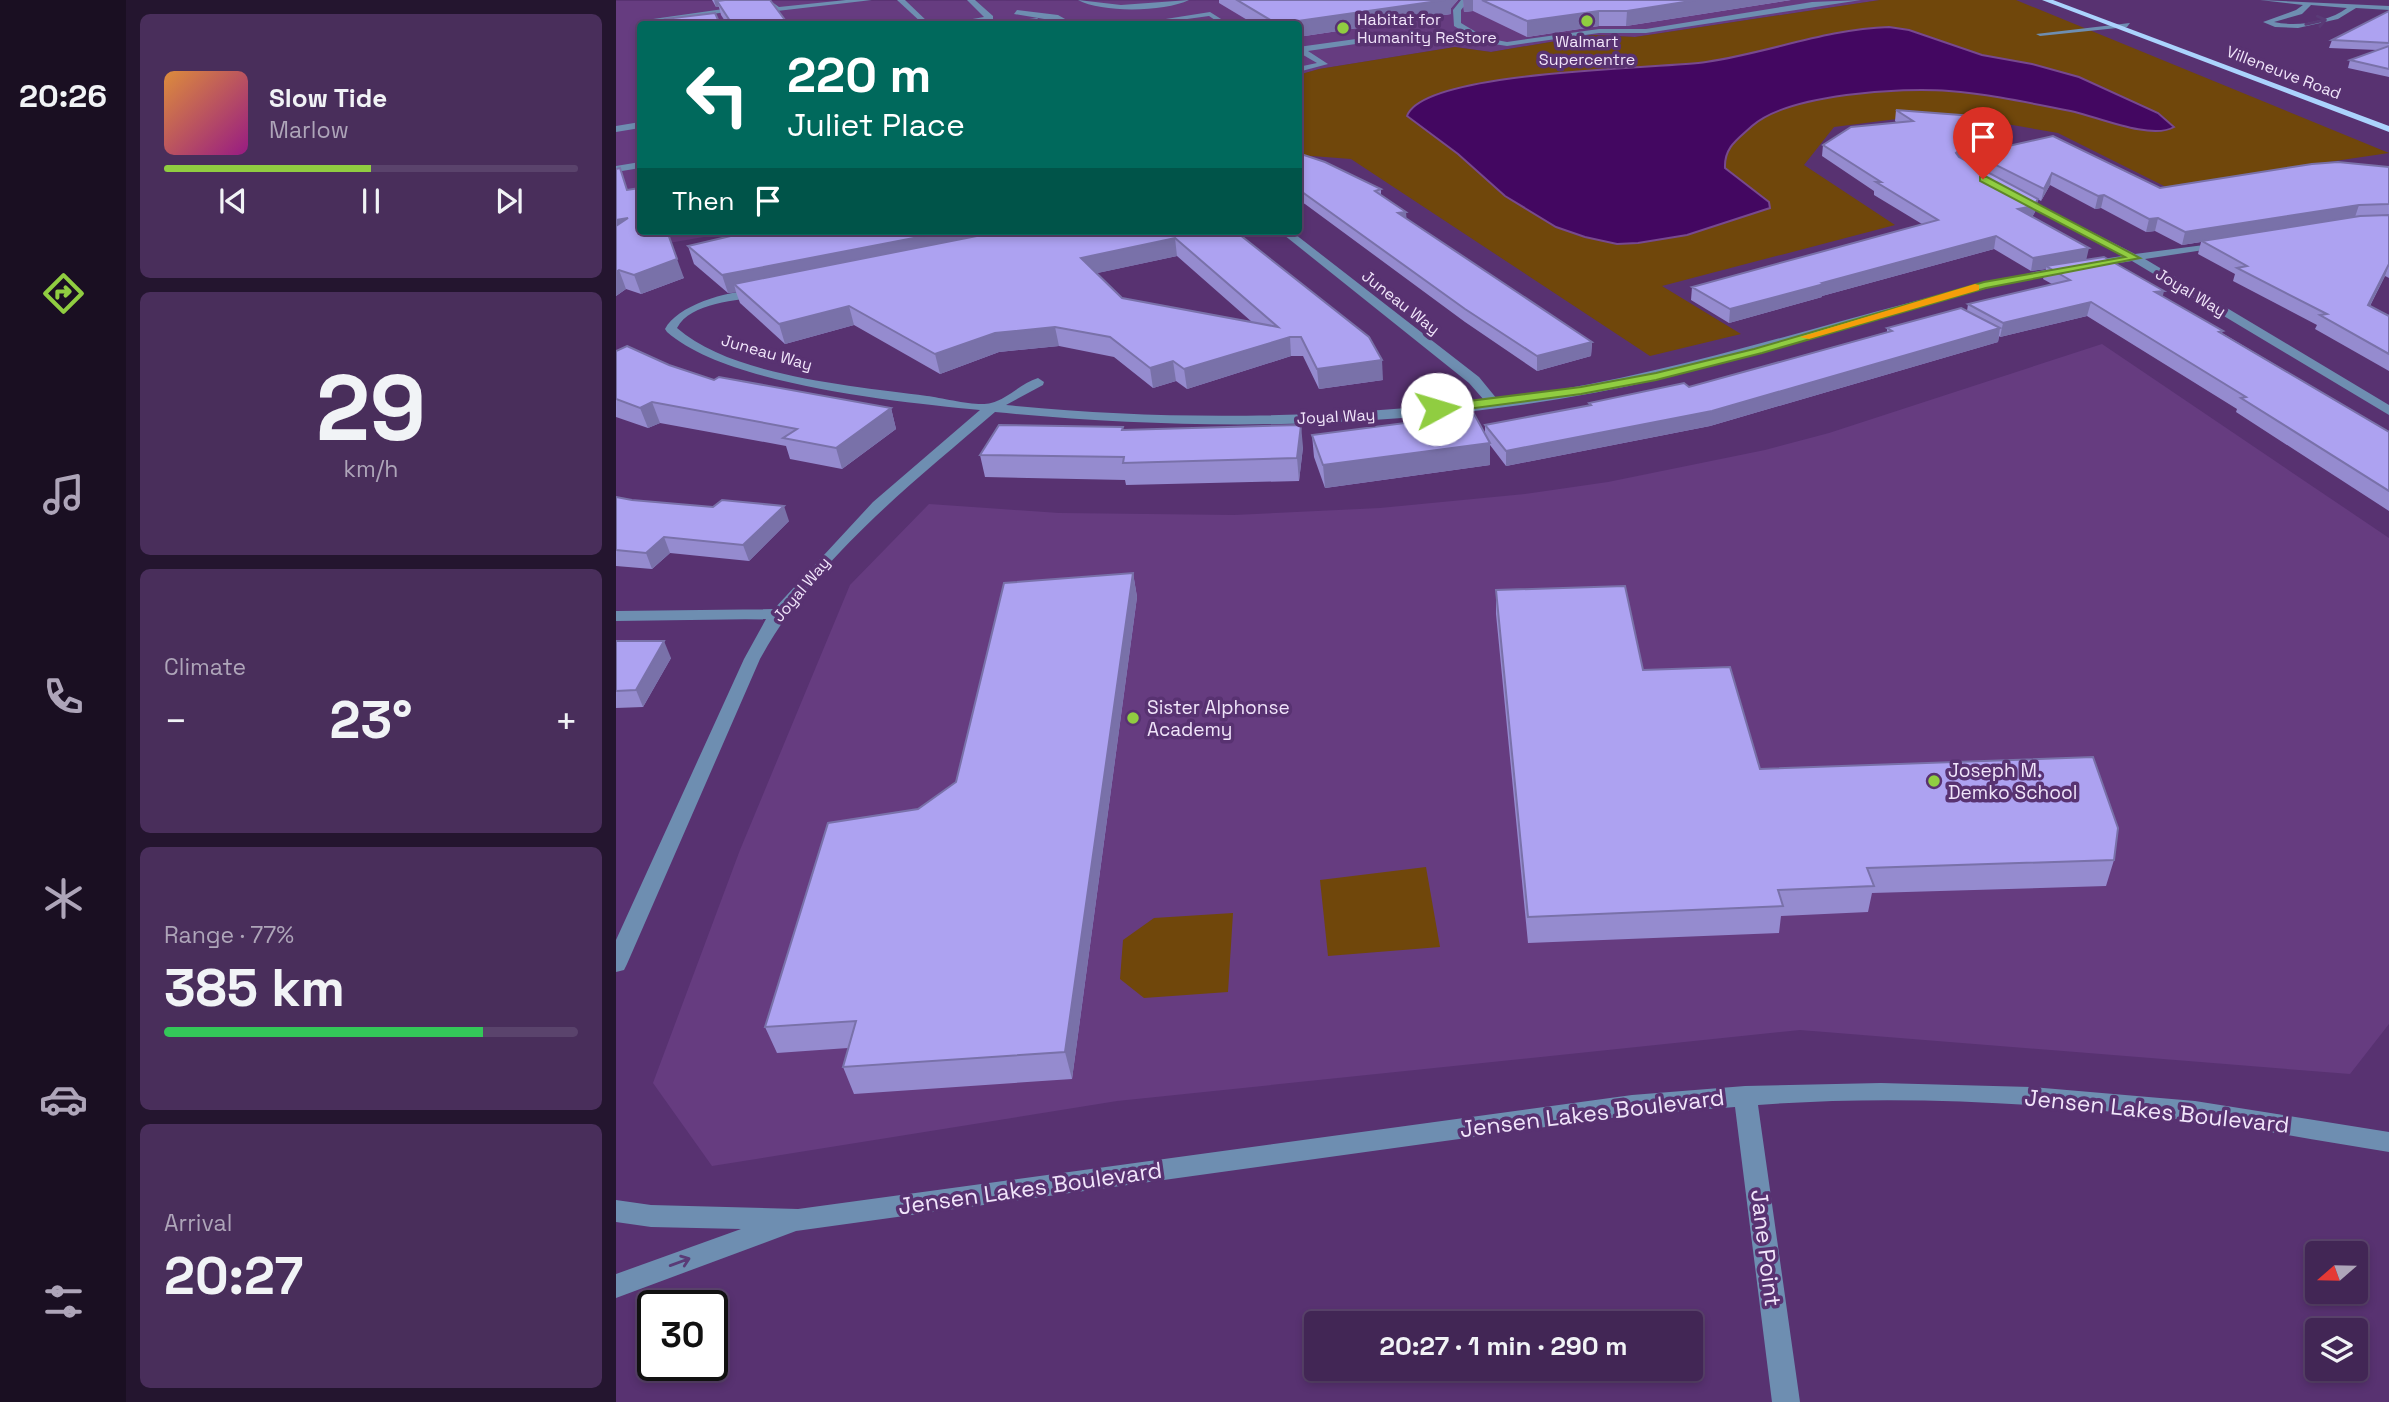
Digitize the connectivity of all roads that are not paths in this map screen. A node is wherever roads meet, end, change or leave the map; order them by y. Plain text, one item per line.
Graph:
1 (709, 0) edge
2 (868, 0) edge
3 (971, 0) edge
4 (1082, 0) edge
5 (1185, 0) edge
6 (1465, 0) edge
7 (1857, 0) edge
8 (2046, 0) edge
9 (2065, 0) edge
10 (2264, 0) edge
11 (906, 1) edge
12 (1028, 2) dead end
13 (2307, 5) junction
14 (2353, 7) junction
15 (1115, 9) junction
16 (2389, 9) edge
17 (716, 11) junction
18 (1017, 12) junction
19 (1124, 15) dead end
20 (1055, 17) junction
21 (651, 21) edge
22 (925, 21) edge
23 (968, 21) edge
24 (1008, 21) edge
25 (1028, 21) edge
26 (1064, 21) edge
27 (1154, 21) edge
28 (1220, 21) edge
29 (2127, 24) junction
30 (2111, 26) junction
31 (1414, 33) edge
32 (2040, 34) dead end
33 (2168, 44) junction
34 (1302, 51) edge
35 (1302, 52) edge
36 (1302, 69) edge
37 (637, 126) edge
38 (616, 129) edge
39 (2389, 130) edge
40 (637, 166) edge
41 (616, 169) edge
42 (2004, 189) edge
43 (1289, 235) edge
44 (2233, 243) edge
45 (2135, 258) junction
46 (775, 290) edge
47 (1038, 382) dead end
48 (1493, 403) junction
49 (990, 409) junction
50 (2389, 411) edge
51 (778, 614) junction
52 (616, 616) edge
53 (624, 926) edge
54 (616, 964) edge
55 (1745, 1095) junction
56 (2389, 1142) edge
57 (616, 1210) edge
58 (798, 1220) junction
59 (616, 1286) edge
60 (1786, 1402) edge

1 - 17 street
2 - 17 street
3 - 23 street
4 - 15 street
5 - 15 street
6 - 7 street
8 - 30 main road, Villeneuve Road
9 - 29 main road, Villeneuve Road
10 - 13 street
11 - 22 street
12 - 18 street
13 - 14 street
13 -> 14 street
14 - 16 street
15 - 19 street
17 - 21 street
18 - 20 street
18 - 24 street
20 - 25 street
20 - 26 street
27 - 28 street
29 - 30 street
29 - 33 main road, Villeneuve Road
30 - 32 street
30 - 33 main road, Villeneuve Road
31 - 34 street
33 - 39 main road, Villeneuve Road
35 - 36 street
37 - 38 street
40 - 41 street
42 - 45 street
43 - 48 street, Juneau Way
44 - 45 street
45 - 48 street, Joyal Way
45 - 50 street, Joyal Way
46 - 49 street, Juneau Way
47 - 49 street
48 - 49 street, Joyal Way
49 - 51 street, Joyal Way
51 - 52 street
51 - 53 street, Joyal Way
53 - 54 street, Joyal Way
55 - 56 street, Jensen Lakes Boulevard
55 - 58 street, Jensen Lakes Boulevard
55 - 60 street, Jane Point
57 - 58 street, Jensen Lakes Boulevard
59 -> 58 street, Jensen Lakes Boulevard

